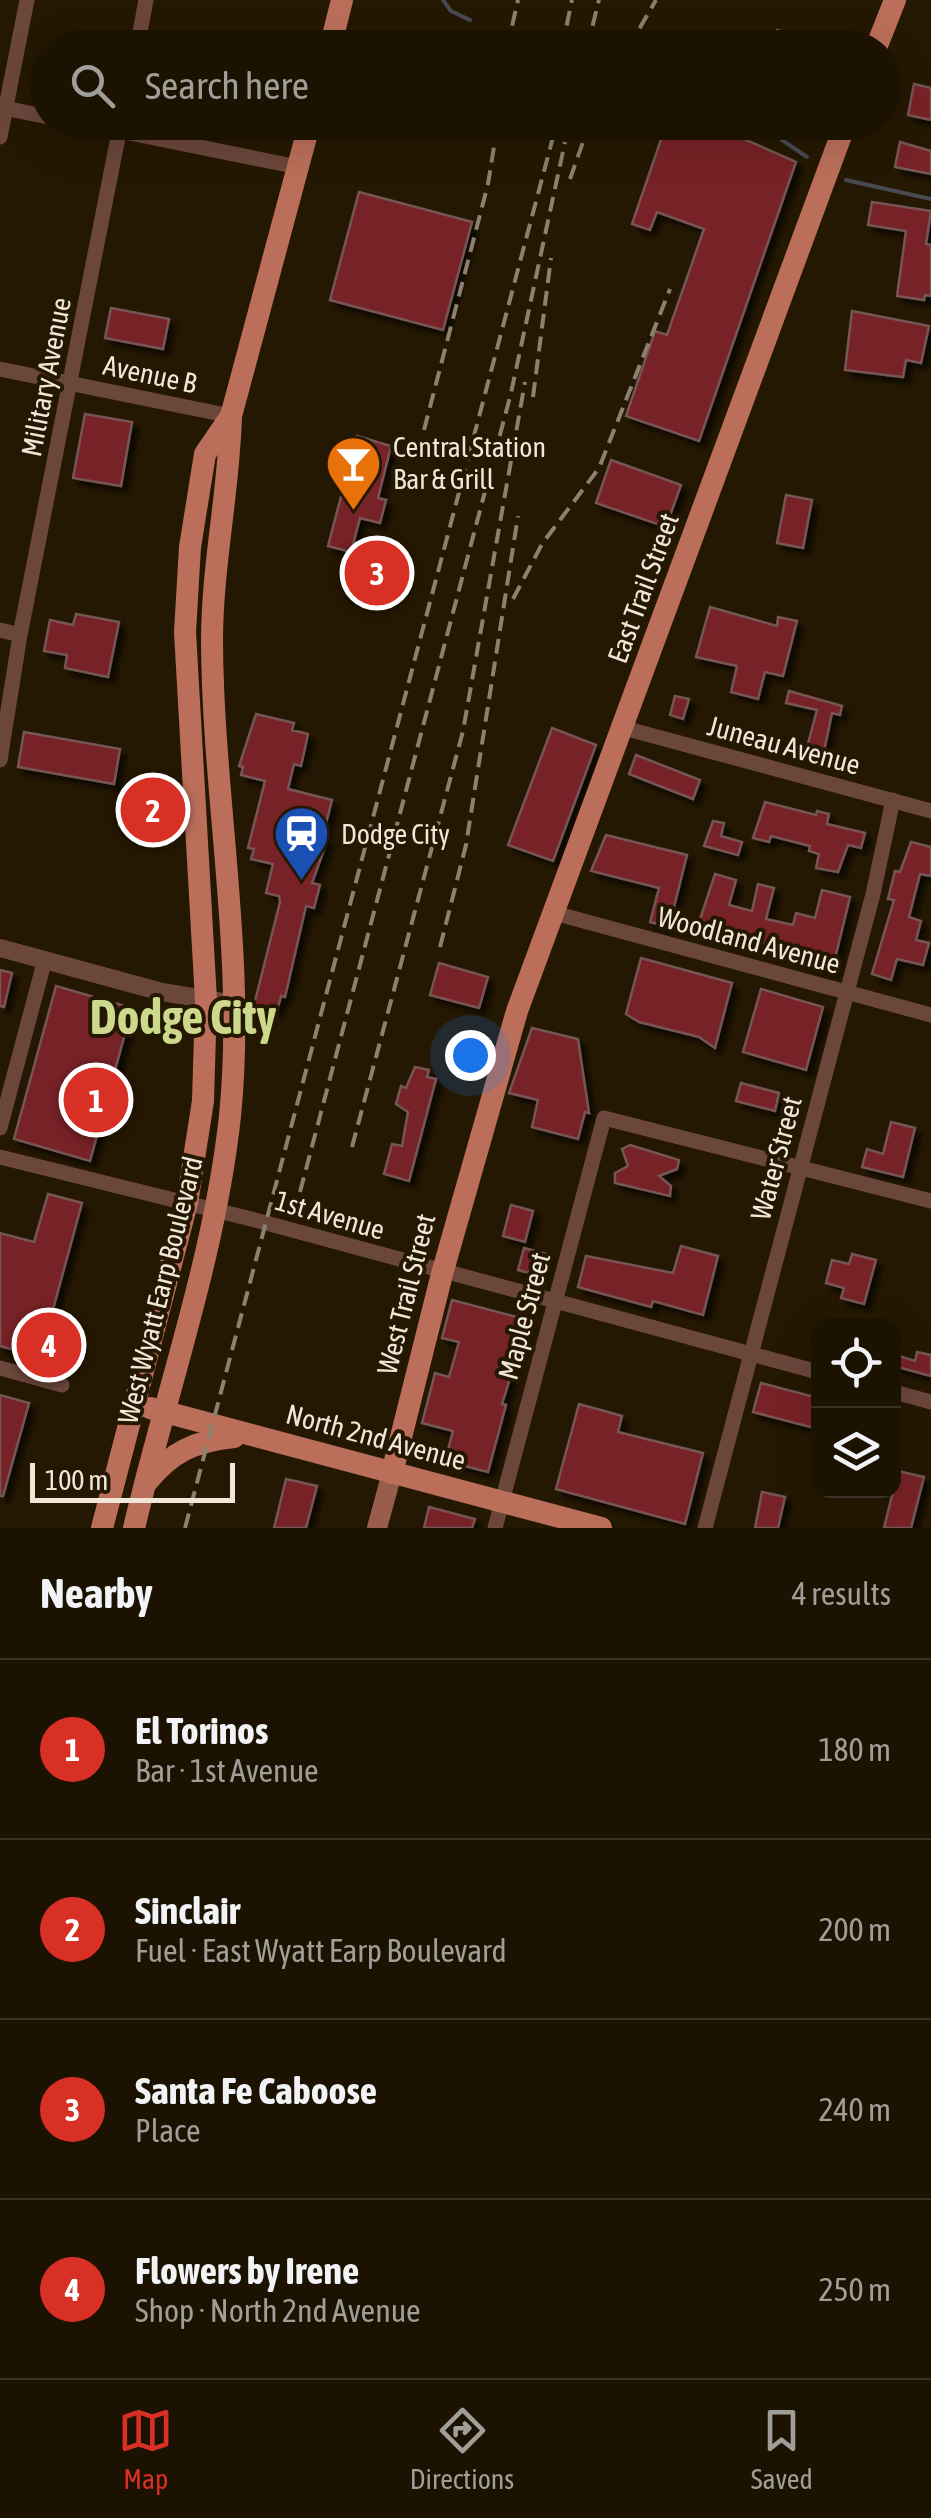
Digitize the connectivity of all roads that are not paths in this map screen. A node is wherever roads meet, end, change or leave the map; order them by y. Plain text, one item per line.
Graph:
1 (27, 0) edge
2 (146, 0) edge
3 (342, 0) edge
4 (895, 0) edge
5 (140, 30) edge
6 (334, 30) edge
7 (883, 30) edge
8 (3, 108) edge
9 (30, 113) edge
10 (0, 137) edge
11 (117, 140) edge
12 (178, 140) edge
13 (305, 140) edge
14 (839, 140) edge
15 (298, 167) junction
16 (0, 369) edge
17 (70, 383) junction
18 (231, 416) junction
19 (0, 630) edge
20 (20, 634) junction
21 (624, 728) junction
22 (0, 760) edge
23 (893, 800) junction
24 (931, 811) edge
25 (554, 913) junction
26 (0, 948) edge
27 (44, 963) junction
28 (847, 993) junction
29 (206, 1000) junction
30 (234, 1004) junction
31 (931, 1016) edge
32 (496, 1075) joint
33 (0, 1128) edge
34 (0, 1157) edge
35 (800, 1167) junction
36 (931, 1201) edge
37 (188, 1203) junction
38 (215, 1210) junction
39 (442, 1274) junction
40 (553, 1301) junction
41 (751, 1354) junction
42 (0, 1368) edge
43 (811, 1370) edge
44 (62, 1384) dead end
45 (901, 1394) edge
46 (931, 1402) edge
47 (135, 1404) junction
48 (163, 1411) junction
49 (252, 1435) junction
50 (392, 1473) junction
51 (144, 1486) junction
52 (502, 1502) junction
53 (102, 1528) edge
54 (134, 1528) edge
55 (377, 1528) edge
56 (494, 1528) edge
57 (601, 1528) edge
58 (705, 1528) edge

1 - 8 street
2 - 5 street
3 - 6 main road
4 - 7 main road
8 - 9 street
8 - 10 street
11 - 17 street, Military Avenue
12 - 15 street
13 - 15 main road
14 - 21 main road, East Trail Street
15 - 18 main road
16 - 17 street, Avenue B
17 - 18 street, Avenue B
17 - 20 street, Military Avenue
18 - 29 main road, West Wyatt Earp Boulevard
18 - 30 main road, West Wyatt Earp Boulevard
19 - 20 street
20 - 22 street, Military Avenue
21 - 23 street, Juneau Avenue
21 - 25 main road, East Trail Street
23 - 24 street, Juneau Avenue
23 - 28 street, Water Street
25 - 28 street, Woodland Avenue
25 - 32 main road, East Trail Street
26 - 27 street
27 - 29 street
27 - 33 street
28 - 31 street, Woodland Avenue
28 - 35 street, Water Street
29 - 30 street
29 - 37 main road, West Wyatt Earp Boulevard
30 - 38 main road, West Wyatt Earp Boulevard
32 - 39 main road, West Trail Street
34 - 37 street, 1st Avenue
35 - 36 street
35 - 40 street, Maple Street
35 - 41 street, Water Street
37 - 38 street, 1st Avenue
37 - 47 main road, West Wyatt Earp Boulevard
38 - 39 street, 1st Avenue
38 - 48 main road, West Wyatt Earp Boulevard
39 - 40 street, 1st Avenue
39 - 50 main road, West Trail Street
40 - 41 street, 1st Avenue
40 - 52 street, Maple Street
41 - 43 street, 1st Avenue
41 - 58 street, Water Street
42 - 44 street
45 - 46 street
47 - 48 main road, North 2nd Avenue
47 - 53 main road, West Wyatt Earp Boulevard
48 - 49 main road, North 2nd Avenue
48 - 51 main road, West Wyatt Earp Boulevard
49 - 50 main road, North 2nd Avenue
49 - 51 main road
50 - 52 main road, North 2nd Avenue
50 - 55 main road, West Trail Street
51 - 54 main road, West Wyatt Earp Boulevard
52 - 56 street, Maple Street
52 - 57 main road, North 2nd Avenue

